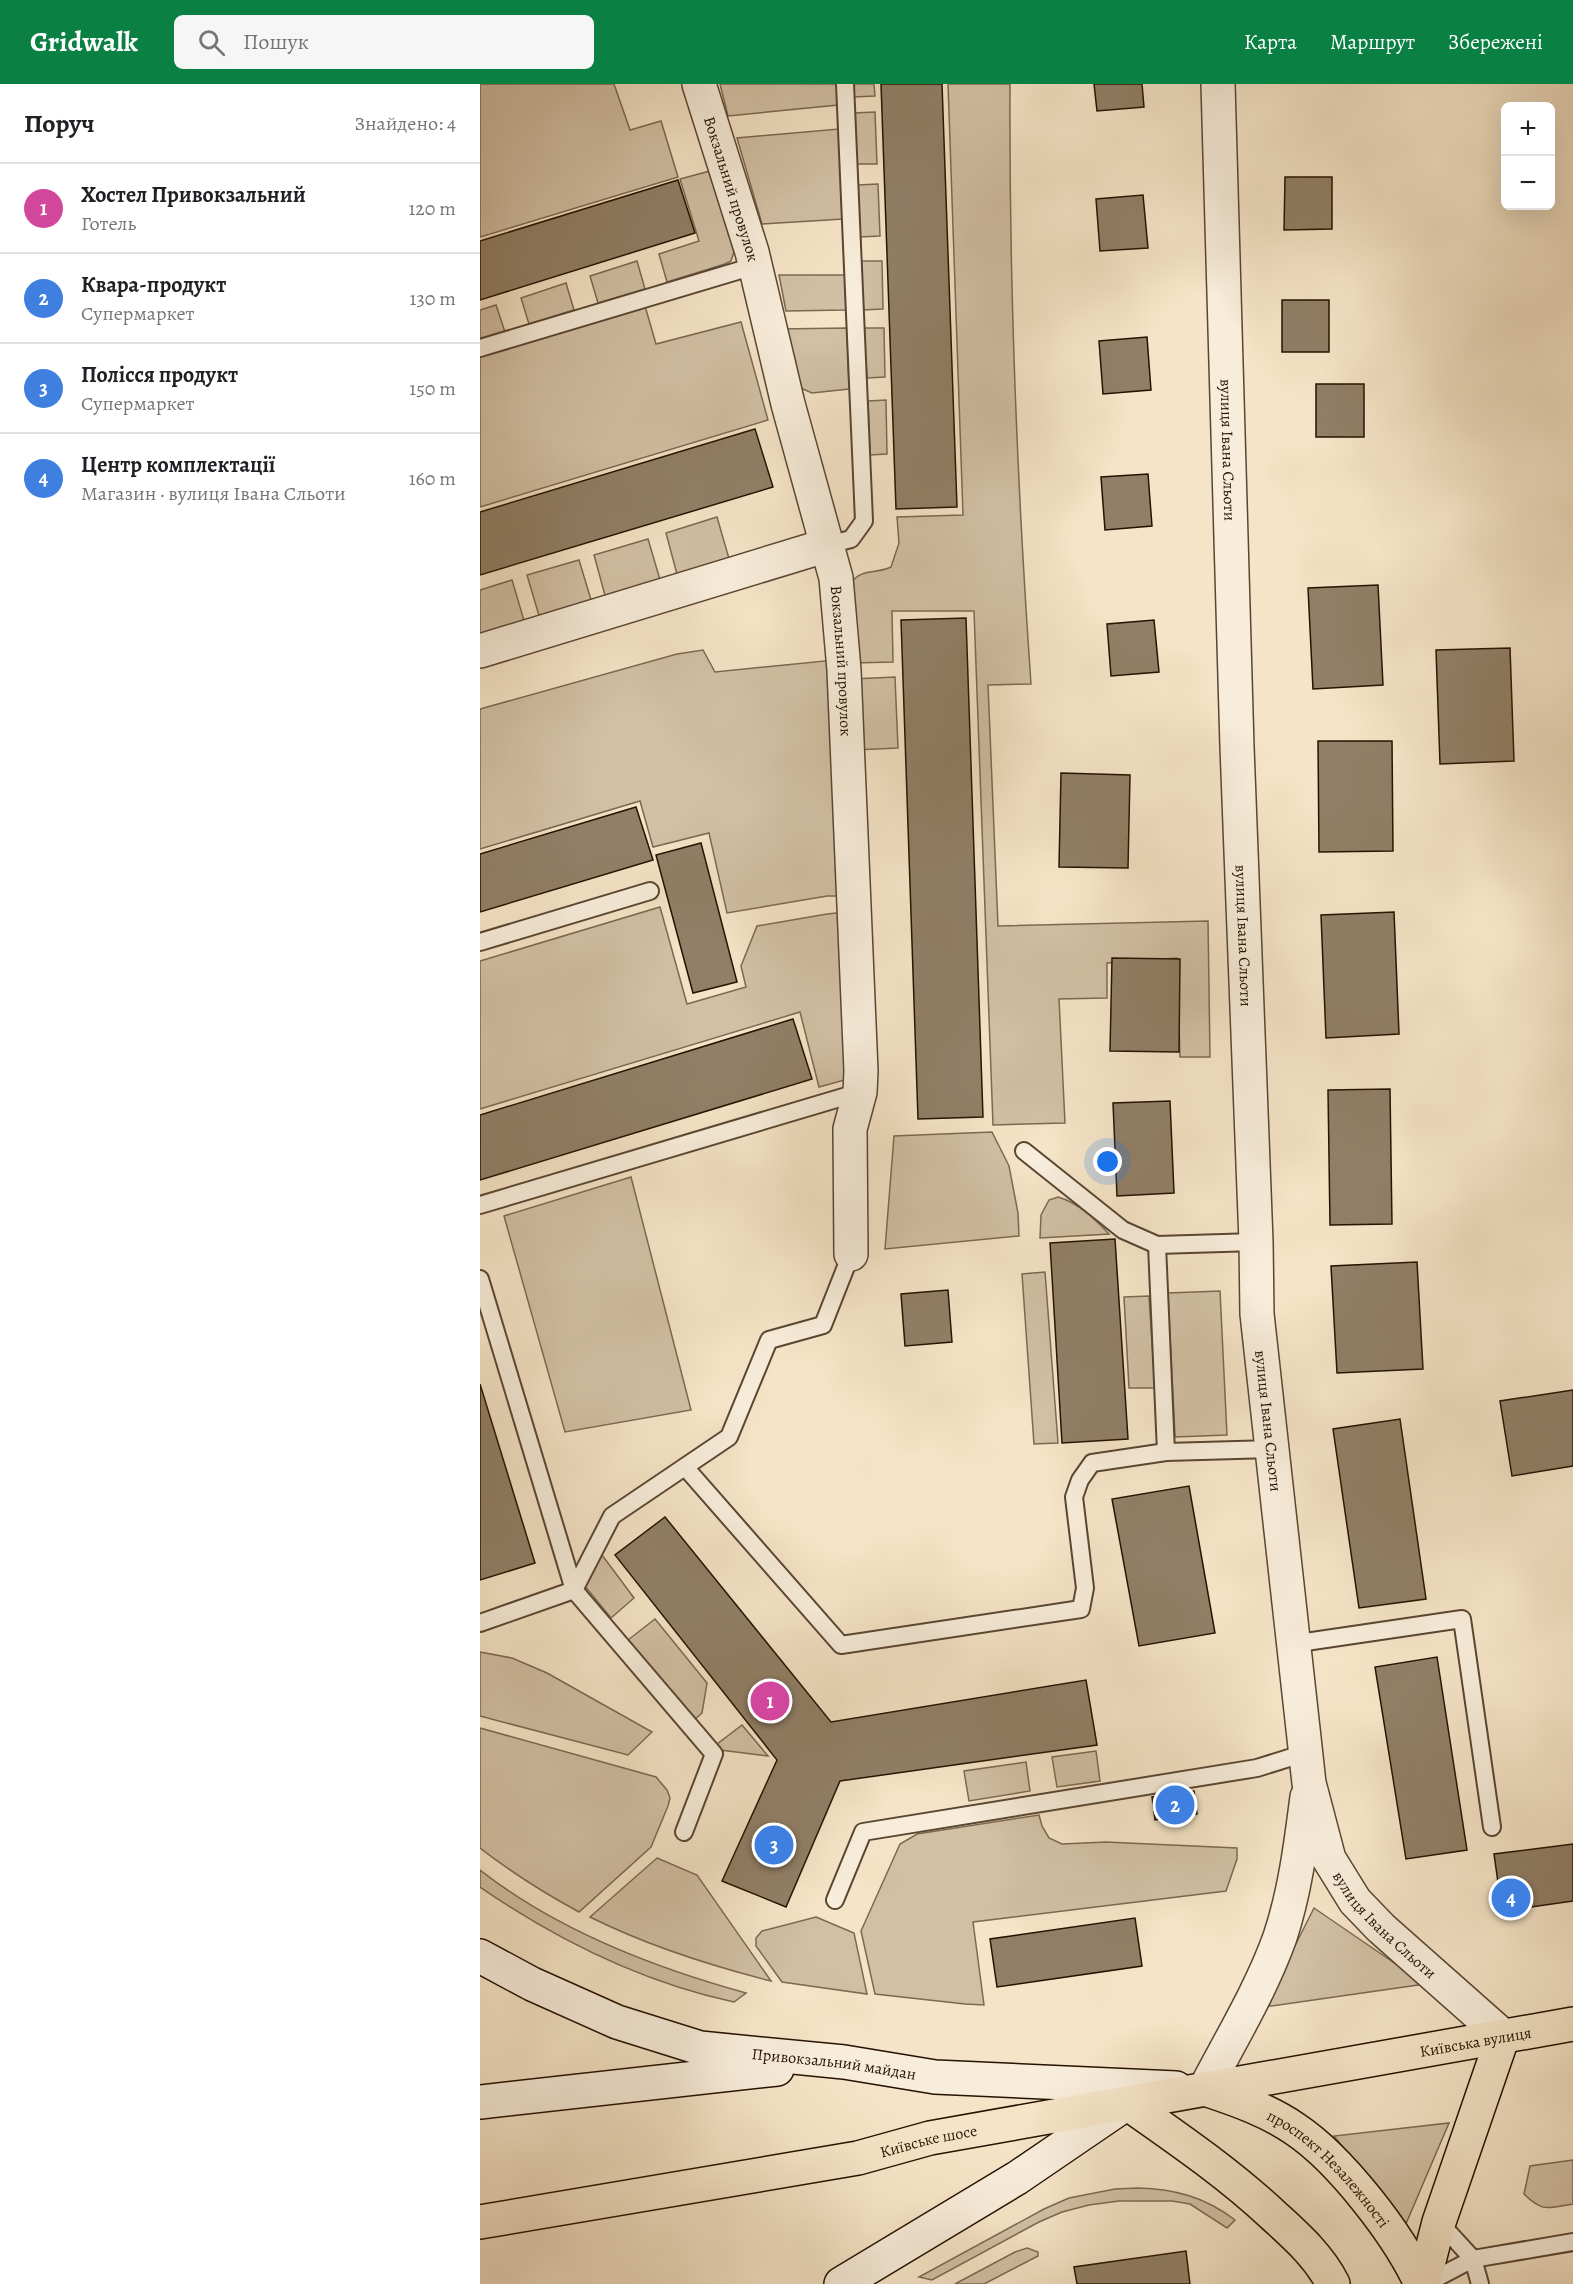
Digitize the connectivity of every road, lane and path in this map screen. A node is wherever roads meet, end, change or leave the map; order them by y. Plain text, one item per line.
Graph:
1 (699, 84) edge
2 (845, 84) edge
3 (1218, 84) edge
4 (754, 266) junction
5 (480, 348) edge
6 (828, 545) junction
7 (480, 651) edge
8 (650, 891) dead end
9 (480, 942) edge
10 (860, 1092) junction
11 (1024, 1151) dead end
12 (480, 1204) edge
13 (1256, 1242) junction
14 (1156, 1245) junction
15 (851, 1254) joint
16 (480, 1278) edge
17 (1272, 1449) junction
18 (1166, 1452) junction
19 (685, 1467) junction
20 (574, 1590) junction
21 (480, 1623) edge
22 (1292, 1644) junction
23 (1307, 1768) junction
24 (1492, 1827) dead end
25 (684, 1832) dead end
26 (835, 1900) dead end
27 (480, 1956) edge
28 (1573, 2024) edge
29 (1503, 2036) junction
30 (1378, 2058) joint
31 (844, 2062) junction
32 (1205, 2089) junction
33 (480, 2102) edge
34 (1127, 2103) junction
35 (480, 2222) edge
36 (1438, 2222) junction
37 (1573, 2242) edge
38 (1473, 2259) junction
39 (1330, 2279) edge
40 (841, 2284) edge
41 (1423, 2284) edge
42 (1480, 2284) edge

1 - 4 street, Вокзальний провулок
2 - 6 lane
3 - 13 street, вулиця Івана Сльоти
4 - 5 lane
4 - 6 street, Вокзальний провулок
6 - 7 street
6 - 10 street, Вокзальний провулок
8 - 9 lane
10 - 12 lane
10 - 15 street, Вокзальний провулок
11 - 14 lane
13 - 14 lane
13 - 17 street, вулиця Івана Сльоти
14 - 18 lane
15 - 19 lane
16 - 20 lane
17 - 18 lane
17 - 22 street, вулиця Івана Сльоти
18 - 19 lane
19 - 20 lane
20 - 21 lane
20 - 25 lane
22 - 23 street, вулиця Івана Сльоти
22 - 24 lane
23 - 26 lane
23 - 29 street, вулиця Івана Сльоти
23 - 32 street, вулиця Івана Сльоти
27 - 31 street, Привокзальний майдан
28 - 29 main road, Київська вулиця
29 - 30 main road, Київська вулиця
29 - 36 main road
30 - 32 main road, Київське шосе
31 - 32 street, Привокзальний майдан
31 - 33 street
32 - 34 main road, Київське шосе
32 - 41 main road, проспект Незалежності
34 - 35 main road, Київське шосе
34 - 39 main road
34 - 40 street
36 - 38 lane
36 - 41 main road
37 - 38 lane
38 - 41 lane
38 - 42 lane

